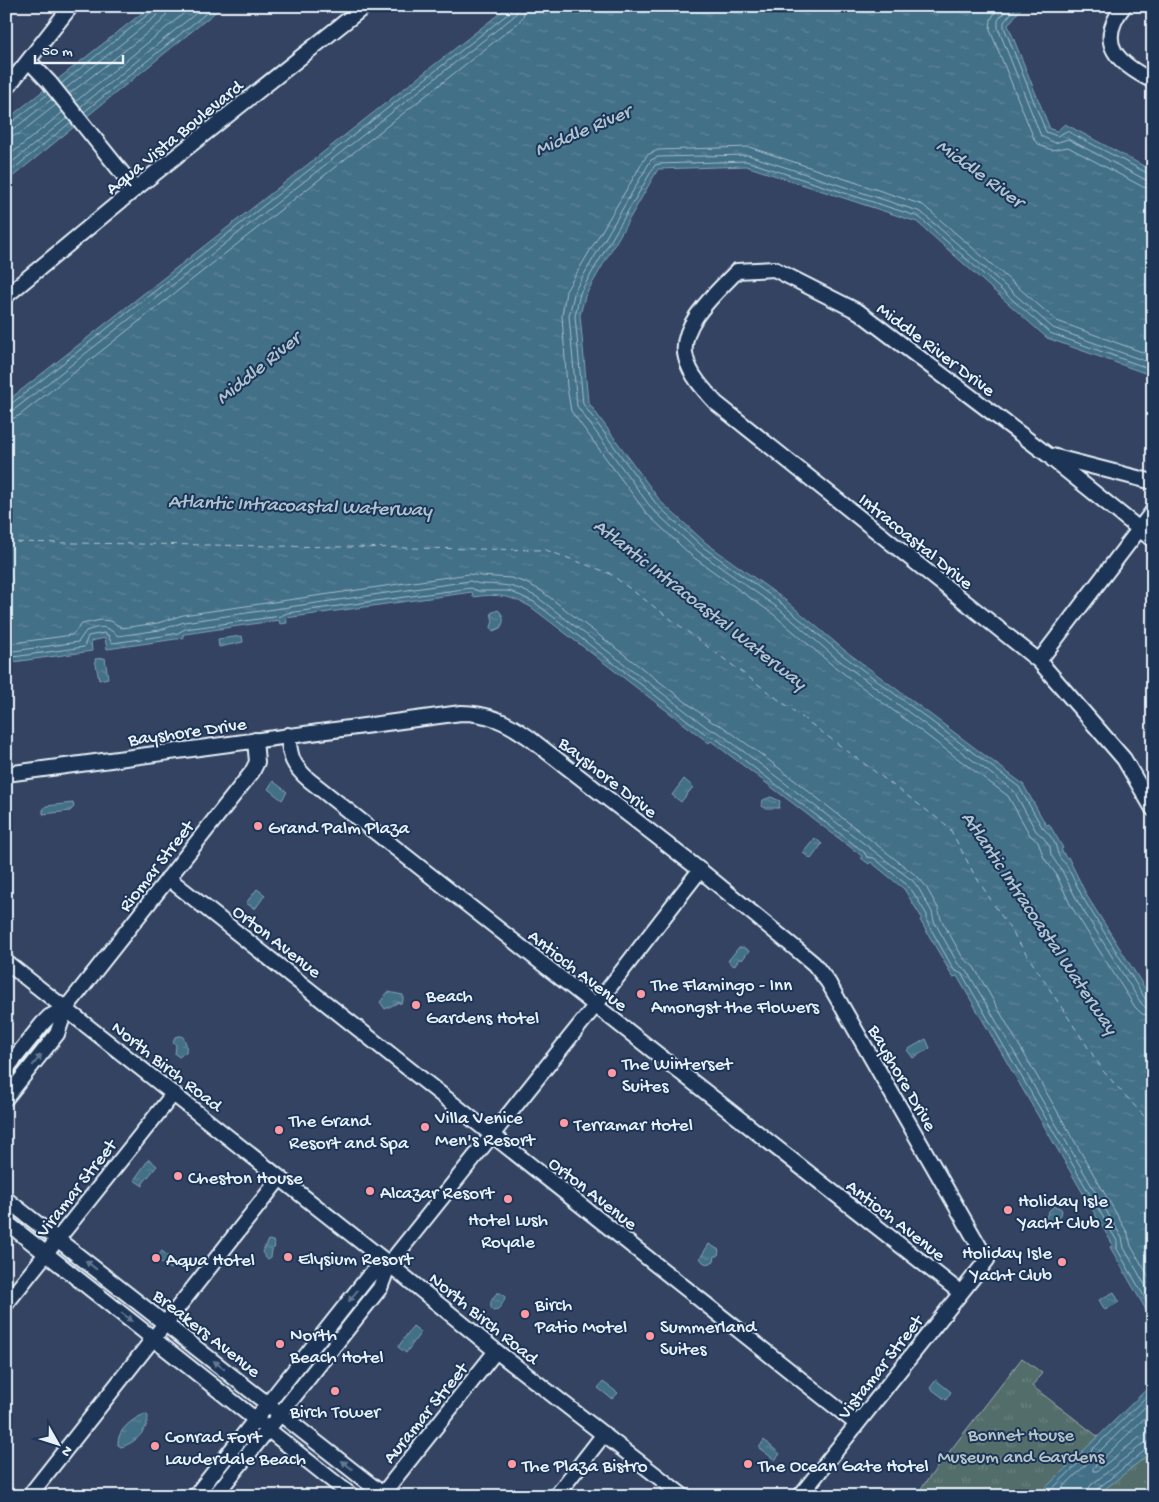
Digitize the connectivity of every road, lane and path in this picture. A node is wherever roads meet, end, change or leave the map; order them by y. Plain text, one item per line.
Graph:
1 (71, 6) edge
2 (365, 6) edge
3 (1124, 6) edge
4 (29, 61) junction
5 (1153, 81) edge
6 (6, 89) edge
7 (135, 190) junction
8 (6, 296) edge
9 (706, 304) joint
10 (1048, 455) junction
11 (1153, 482) edge
12 (1153, 512) edge
13 (1140, 529) junction
14 (1153, 540) edge
15 (1038, 662) junction
16 (288, 735) junction
17 (255, 740) junction
18 (6, 774) edge
19 (1153, 810) edge
20 (700, 870) junction
21 (168, 878) junction
22 (6, 962) edge
23 (595, 1006) junction
24 (66, 1008) junction
25 (6, 1069) edge
26 (174, 1093) junction
27 (6, 1098) edge
28 (491, 1134) junction
29 (280, 1178) junction
30 (6, 1199) edge
31 (6, 1222) edge
32 (58, 1239) junction
33 (46, 1254) junction
34 (988, 1260) joint
35 (389, 1264) junction
36 (961, 1293) junction
37 (6, 1304) edge
38 (166, 1323) junction
39 (154, 1338) junction
40 (496, 1351) junction
41 (268, 1403) junction
42 (281, 1413) junction
43 (255, 1419) junction
44 (857, 1424) junction
45 (268, 1429) junction
46 (604, 1434) junction
47 (383, 1495) edge
48 (29, 1496) edge
49 (195, 1496) edge
50 (214, 1496) edge
51 (352, 1496) edge
52 (556, 1496) edge
53 (683, 1496) edge
54 (800, 1496) edge

1 - 4 street
2 - 7 street, Aqua Vista Boulevard
3 - 5 street
4 - 6 street
4 - 7 street
7 - 8 street, Aqua Vista Boulevard
9 - 10 street, Middle River Drive
9 - 15 street, Intracoastal Drive
10 - 11 street, Middle River Drive
10 - 13 street
12 - 13 street
13 - 14 street
13 - 15 street
15 - 19 street, Intracoastal Drive
16 - 17 street, Bayshore Drive
16 - 20 street, Bayshore Drive
16 - 23 street, Antioch Avenue
17 - 18 street, Bayshore Drive
17 - 21 street, Riomar Street
20 - 23 street
20 - 34 street, Bayshore Drive
21 - 24 street, Riomar Street
21 - 28 street, Orton Avenue
22 - 24 street, North Birch Road
23 - 28 street
23 - 36 street, Antioch Avenue
24 - 25 street, Riomar Street
24 - 26 street, North Birch Road
27 -> 24 street, Riomar Street
26 - 29 street, North Birch Road
26 - 32 street, Viramar Street
28 - 35 street
28 - 44 street, Orton Avenue
29 - 35 street, North Birch Road
29 - 38 street
30 - 32 street, Breakers Avenue
31 - 33 street, Breakers Avenue
32 - 33 street, Viramar Street
38 -> 32 street, Breakers Avenue
33 - 37 street, Viramar Street
33 -> 39 street, Breakers Avenue
34 - 36 street, Vistamar Street
35 - 40 street, North Birch Road
35 -> 41 street
35 - 42 street
36 - 44 street, Vistamar Street
38 - 39 street
41 -> 38 street, Breakers Avenue
39 - 43 street, Breakers Avenue
39 - 48 street
40 - 46 street, North Birch Road
40 - 47 street, Auramar Street
41 - 42 street, Breakers Avenue
41 - 43 street
42 - 45 street
47 -> 42 street, Breakers Avenue
43 - 45 street, Breakers Avenue
43 - 49 street
44 - 54 street, Vistamar Street
45 - 50 street
45 - 51 street, Breakers Avenue
46 - 52 street
46 - 53 street, North Birch Road

